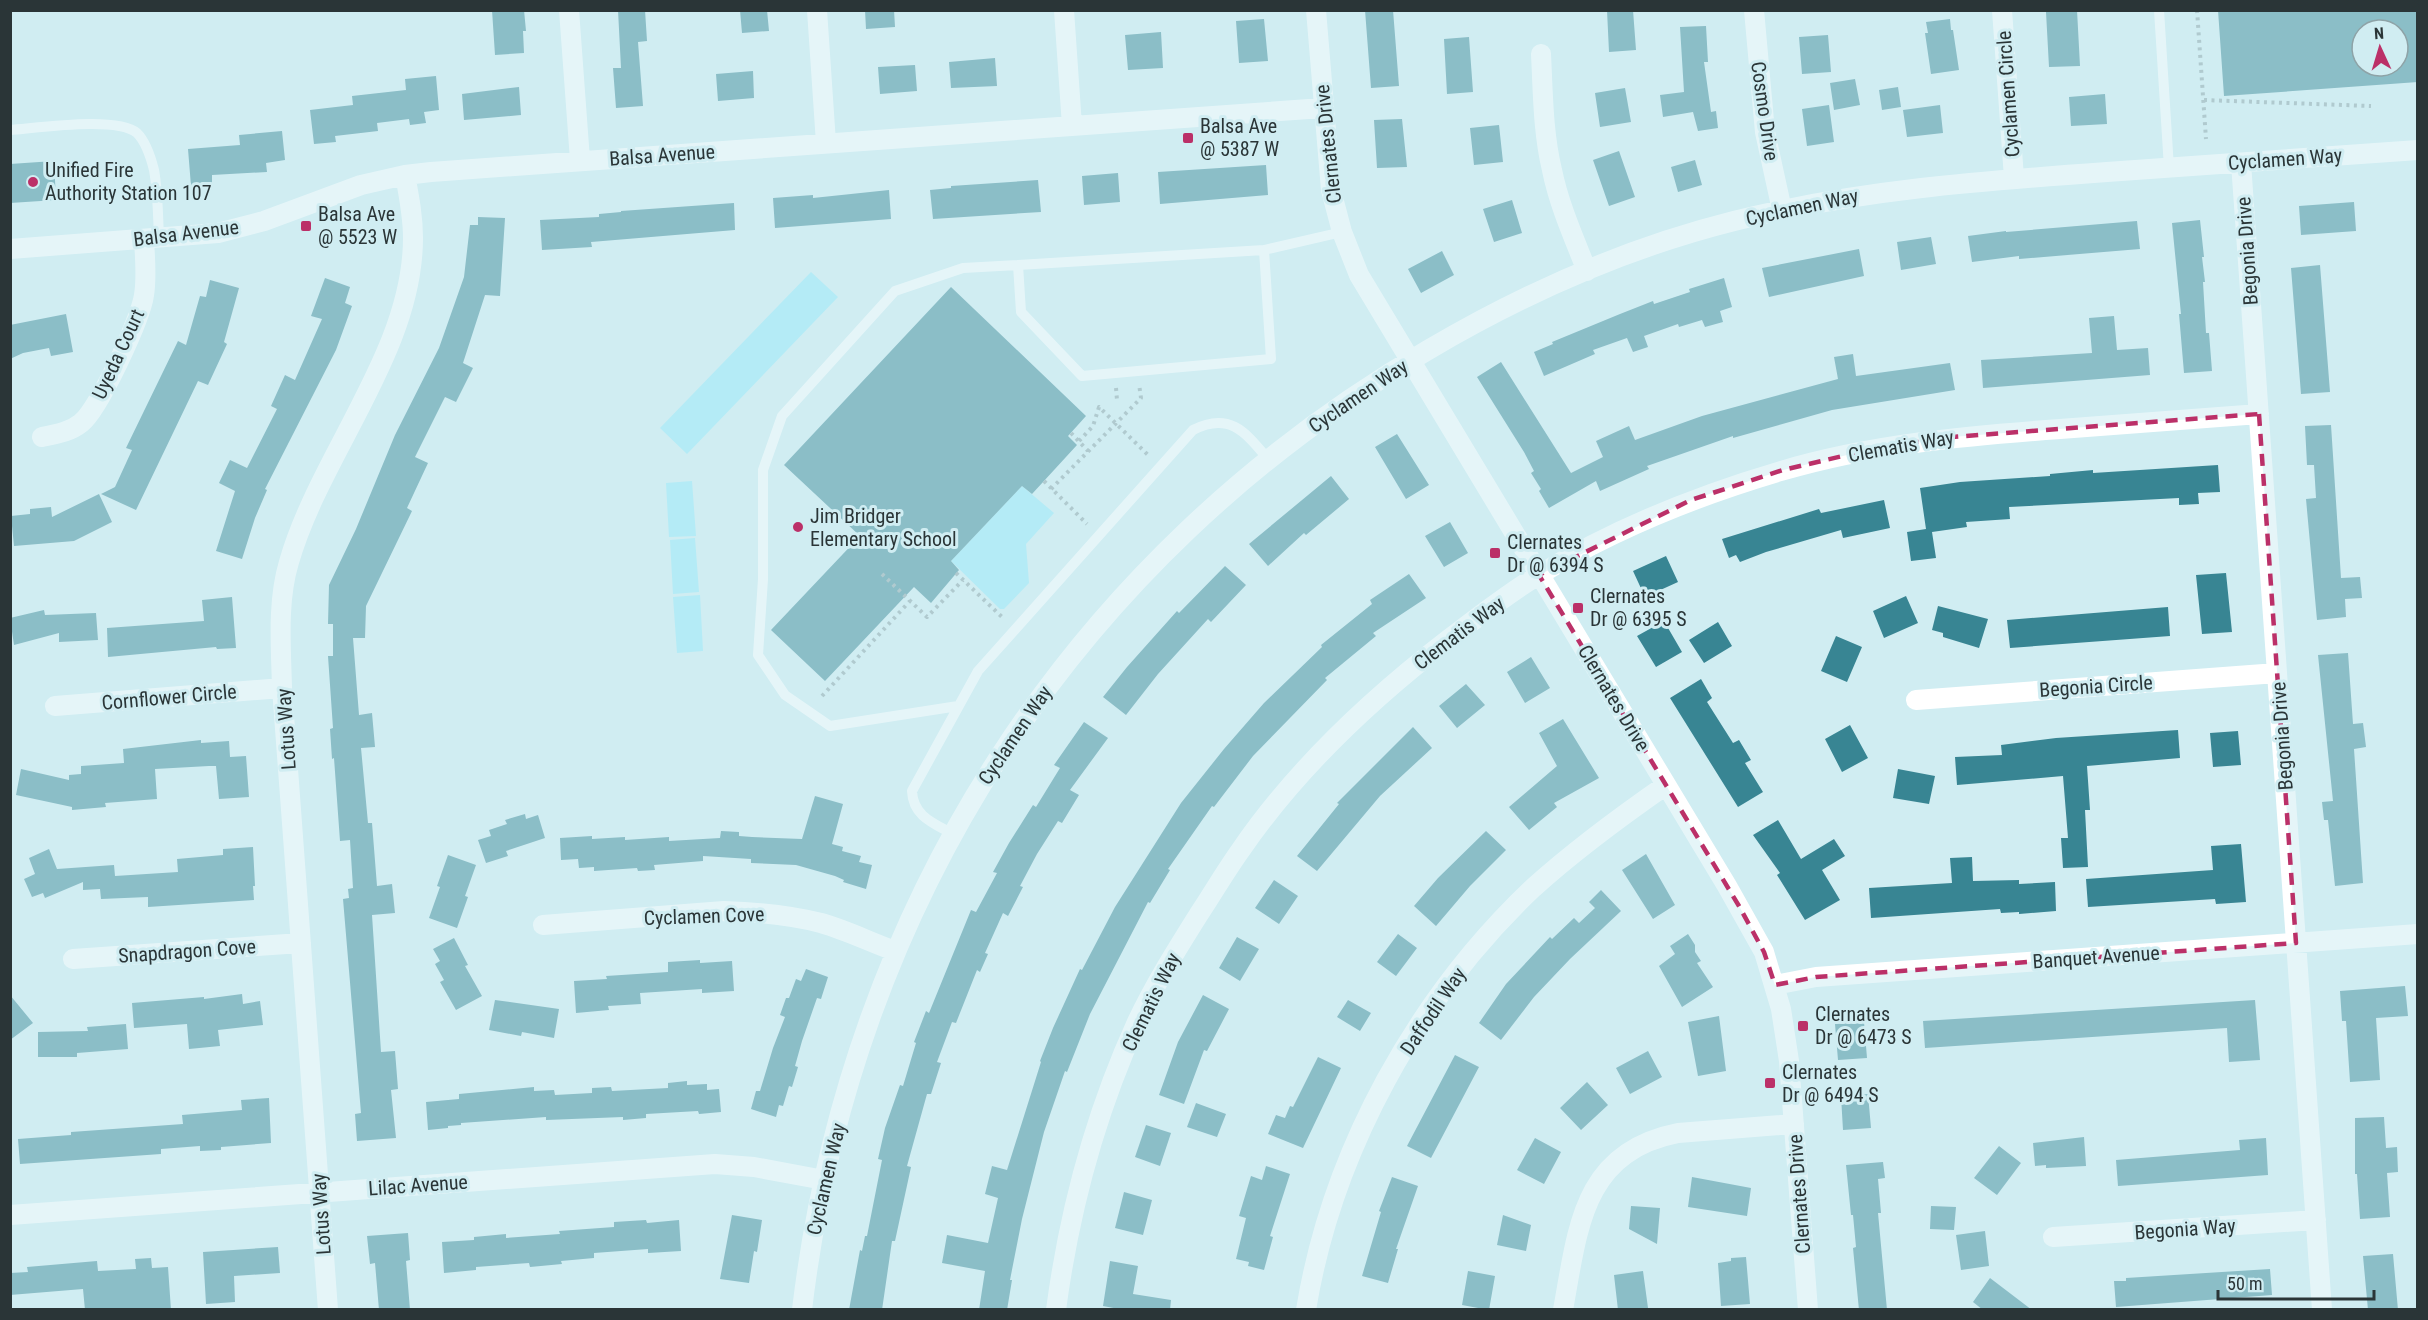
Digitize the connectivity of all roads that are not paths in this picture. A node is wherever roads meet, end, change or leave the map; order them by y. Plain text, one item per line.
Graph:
1 (569, 10) edge
2 (817, 10) edge
3 (1064, 10) edge
4 (1316, 10) edge
5 (1754, 10) edge
6 (2002, 10) edge
7 (2159, 10) edge
8 (1541, 54) dead end
9 (1323, 108) junction
10 (1072, 126) junction
11 (10, 130) edge
12 (826, 143) junction
13 (2418, 150) edge
14 (580, 160) junction
15 (2241, 163) junction
16 (2169, 168) junction
17 (405, 175) junction
18 (2014, 178) junction
19 (1782, 210) junction
20 (1342, 232) junction
21 (152, 239) junction
22 (10, 249) edge
23 (1264, 250) junction
24 (1018, 265) junction
25 (1587, 271) junction
26 (1410, 361) junction
27 (2259, 414) junction
28 (42, 437) dead end
29 (1268, 459) junction
30 (1539, 575) junction
31 (2277, 673) junction
32 (282, 688) junction
33 (1916, 699) dead end
34 (55, 706) dead end
35 (958, 706) junction
36 (1666, 785) junction
37 (952, 834) junction
38 (543, 925) dead end
39 (2418, 934) edge
40 (301, 943) junction
41 (2296, 943) junction
42 (895, 951) junction
43 (73, 959) dead end
44 (1775, 985) junction
45 (1794, 1124) junction
46 (824, 1180) junction
47 (320, 1192) junction
48 (10, 1215) edge
49 (2316, 1220) junction
50 (2054, 1237) dead end
51 (328, 1310) edge
52 (802, 1310) edge
53 (1056, 1310) edge
54 (1306, 1310) edge
55 (1563, 1310) edge
56 (1808, 1310) edge
57 (2322, 1310) edge

1 - 14 street
2 - 12 street
3 - 10 street
4 - 9 street, Clernates Drive
5 - 19 street, Cosmo Drive
6 - 18 street, Cyclamen Circle
7 - 16 lane
8 - 25 street
9 - 10 street, Balsa Avenue
9 - 20 street, Clernates Drive
10 - 12 street, Balsa Avenue
11 - 21 lane
12 - 14 street, Balsa Avenue
13 - 15 street, Cyclamen Way
14 - 17 street, Balsa Avenue
15 - 16 street, Cyclamen Way
15 - 27 street, Begonia Drive
16 - 18 street, Cyclamen Way
17 - 21 street, Balsa Avenue
17 - 32 street, Lotus Way
18 - 19 street, Cyclamen Way
19 - 25 street, Cyclamen Way
20 - 23 lane
20 - 26 street, Clernates Drive
21 - 22 street, Balsa Avenue
21 - 28 street, Uyeda Court
23 - 24 lane
23 - 24 lane
24 - 35 lane
25 - 26 street, Cyclamen Way
26 - 29 street, Cyclamen Way
26 - 30 street, Clernates Drive
27 - 30 street, Clematis Way
27 - 31 street, Begonia Drive
29 - 35 lane
29 - 37 street, Cyclamen Way
30 - 36 street, Clernates Drive
30 - 53 street, Clematis Way
31 - 33 street, Begonia Circle
31 - 41 street, Begonia Drive
32 - 34 street, Cornflower Circle
32 - 40 street, Lotus Way
35 - 37 lane
36 - 44 street, Clernates Drive
36 - 54 street, Daffodil Way
37 - 42 street, Cyclamen Way
38 - 42 street, Cyclamen Cove
39 - 41 street, Banquet Avenue
40 - 43 street, Snapdragon Cove
40 - 47 street, Lotus Way
41 - 44 street, Banquet Avenue
41 - 49 street, Begonia Drive
42 - 46 street, Cyclamen Way
44 - 45 street, Clernates Drive
45 - 55 street
45 - 56 street, Clernates Drive
46 - 47 street, Lilac Avenue
46 - 52 street, Cyclamen Way
47 - 48 street, Lilac Avenue
47 - 51 street, Lotus Way
49 - 50 street, Begonia Way
49 - 57 street, Begonia Drive

